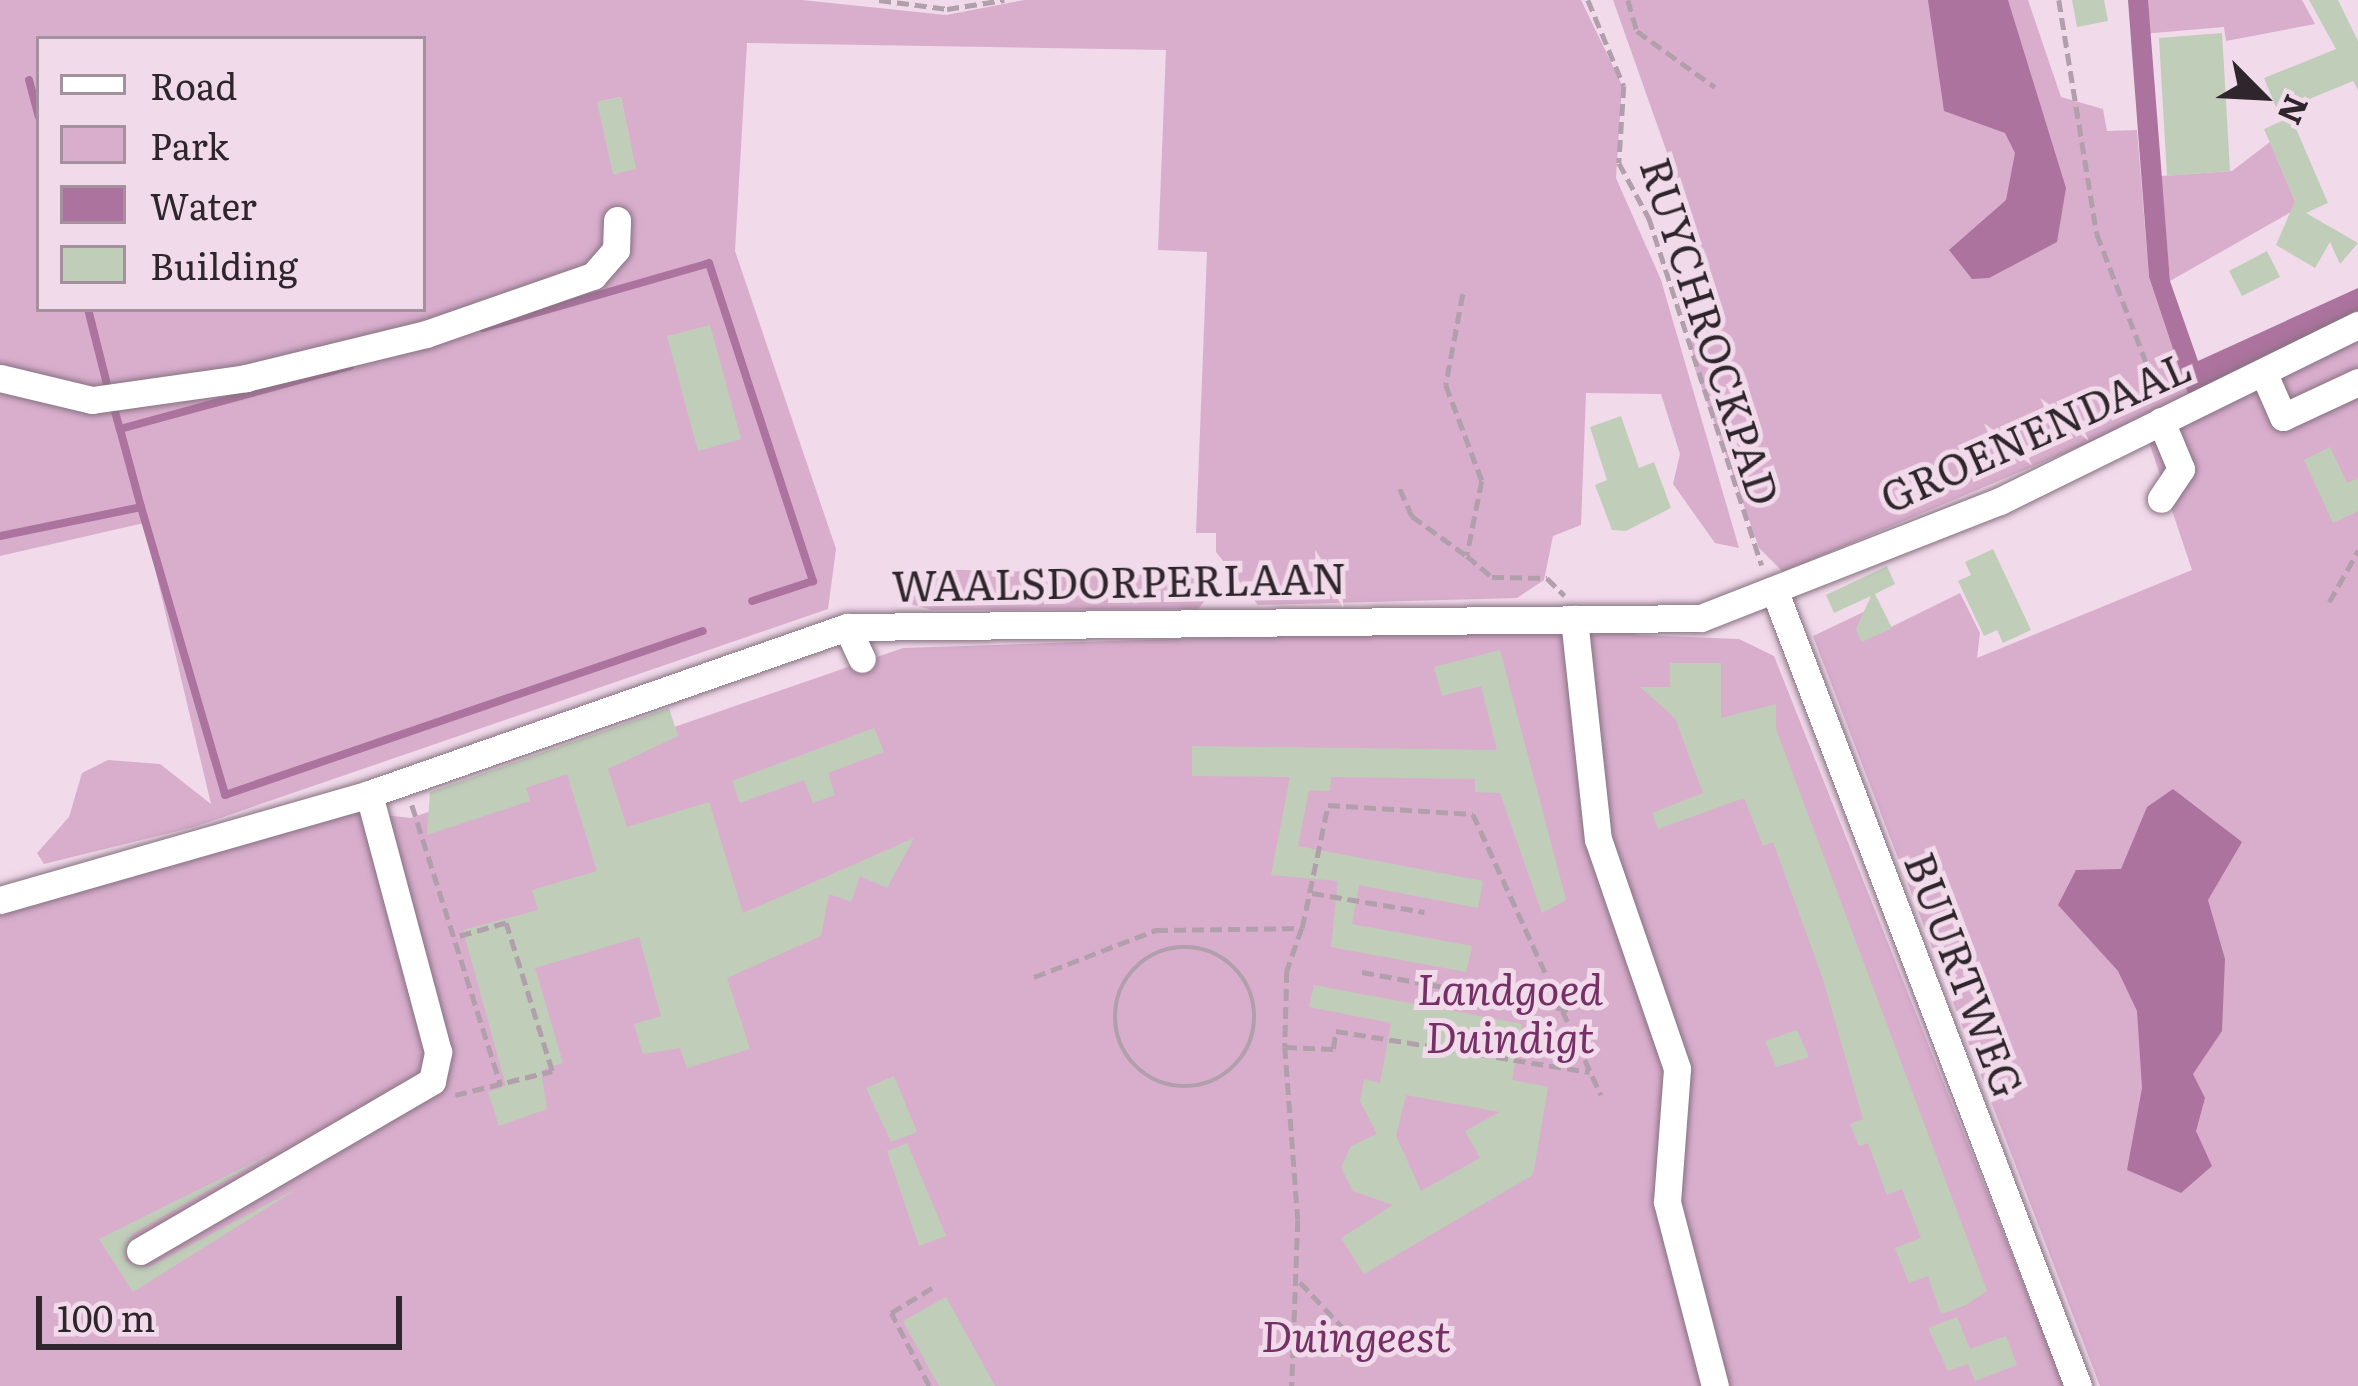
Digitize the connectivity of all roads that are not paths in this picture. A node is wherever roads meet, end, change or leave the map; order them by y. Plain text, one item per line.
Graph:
1 (616, 220) dead end
2 (2358, 325) edge
3 (2264, 374) junction
4 (0, 378) edge
5 (2358, 382) edge
6 (2165, 420) junction
7 (2162, 499) dead end
8 (1774, 592) junction
9 (1570, 620) junction
10 (847, 627) junction
11 (862, 659) dead end
12 (369, 794) junction
13 (0, 900) edge
14 (140, 1251) dead end
15 (1715, 1386) edge
16 (2078, 1386) edge

1 - 4 street
2 - 3 street, GROENENDAAL
3 - 5 street
3 - 6 street, GROENENDAAL
6 - 7 street
6 - 8 street, GROENENDAAL
8 - 9 street, WAALSDORPERLAAN
8 - 16 street, BUURTWEG
9 - 10 street, WAALSDORPERLAAN
9 - 15 street
10 - 11 street
10 - 12 street, WAALSDORPERLAAN
12 - 13 street, WAALSDORPERLAAN
12 - 14 street

